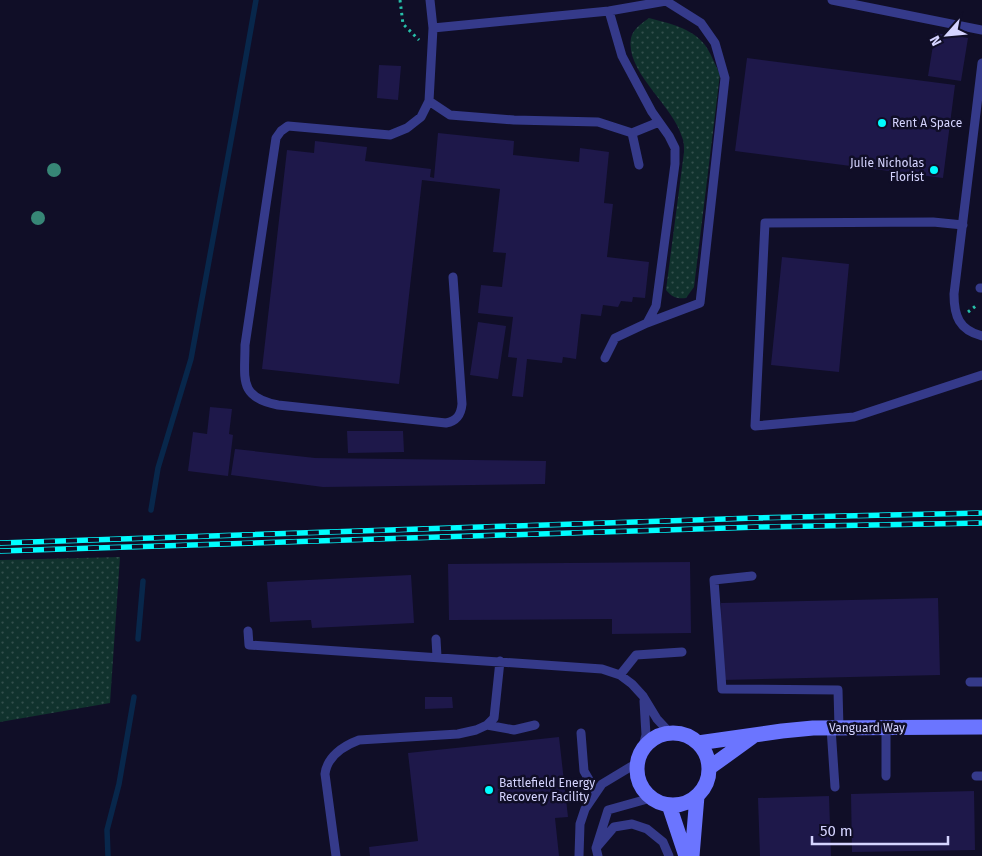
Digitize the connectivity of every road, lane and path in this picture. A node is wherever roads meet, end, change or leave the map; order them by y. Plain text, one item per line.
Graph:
1 (400, 0) edge
2 (430, 0) edge
3 (832, 0) edge
4 (609, 11) junction
5 (433, 28) junction
6 (982, 30) edge
7 (432, 52) junction
8 (982, 63) edge
9 (429, 101) junction
10 (659, 122) junction
11 (632, 133) junction
12 (639, 165) dead end
13 (963, 225) junction
14 (452, 276) dead end
15 (648, 323) junction
16 (982, 336) edge
17 (605, 358) dead end
18 (982, 375) edge
19 (752, 576) dead end
20 (248, 631) dead end
21 (436, 639) dead end
22 (682, 652) dead end
23 (437, 657) junction
24 (500, 660) junction
25 (620, 675) junction
26 (970, 682) dead end
27 (982, 682) edge
28 (643, 696) junction
29 (487, 725) junction
30 (535, 725) dead end
31 (982, 727) edge
32 (835, 728) junction
33 (886, 728) junction
34 (581, 733) dead end
35 (670, 733) junction
36 (753, 736) junction
37 (698, 743) junction
38 (639, 758) junction
39 (709, 768) junction
40 (886, 776) dead end
41 (836, 787) dead end
42 (596, 792) junction
43 (697, 796) junction
44 (651, 798) junction
45 (669, 805) junction
46 (597, 852) edge
47 (336, 856) edge
48 (579, 856) edge
49 (669, 856) edge
50 (686, 856) edge
51 (692, 856) edge

1 - 7 path
2 - 5 lane
3 - 6 lane
4 - 5 lane
4 - 10 lane
4 - 15 lane
5 - 7 lane
7 - 9 lane
8 - 13 lane
9 - 11 lane
9 - 14 lane
10 - 11 lane
10 - 15 lane
11 - 12 lane
13 - 16 lane
13 - 18 lane
15 - 17 lane
19 - 32 lane
20 - 23 lane
21 - 23 lane
22 - 25 lane
23 - 24 lane
24 - 25 lane
24 - 29 lane
25 - 28 lane
26 - 27 lane
28 - 35 lane
28 - 38 lane
29 - 30 lane
29 - 47 lane
31 - 33 street, Vanguard Way
32 - 33 street, Vanguard Way
32 - 36 street, Vanguard Way
32 - 41 lane
33 - 40 lane
34 - 42 lane
35 - 37 street, Vanguard Way
35 - 38 street
36 - 37 street, Vanguard Way
36 - 39 street, Vanguard Way
37 - 39 street
38 - 42 lane
38 - 44 street
39 - 43 street
42 - 48 lane
43 - 45 street
43 - 51 street
44 - 45 street
44 - 46 lane
45 - 50 street
46 - 49 lane

